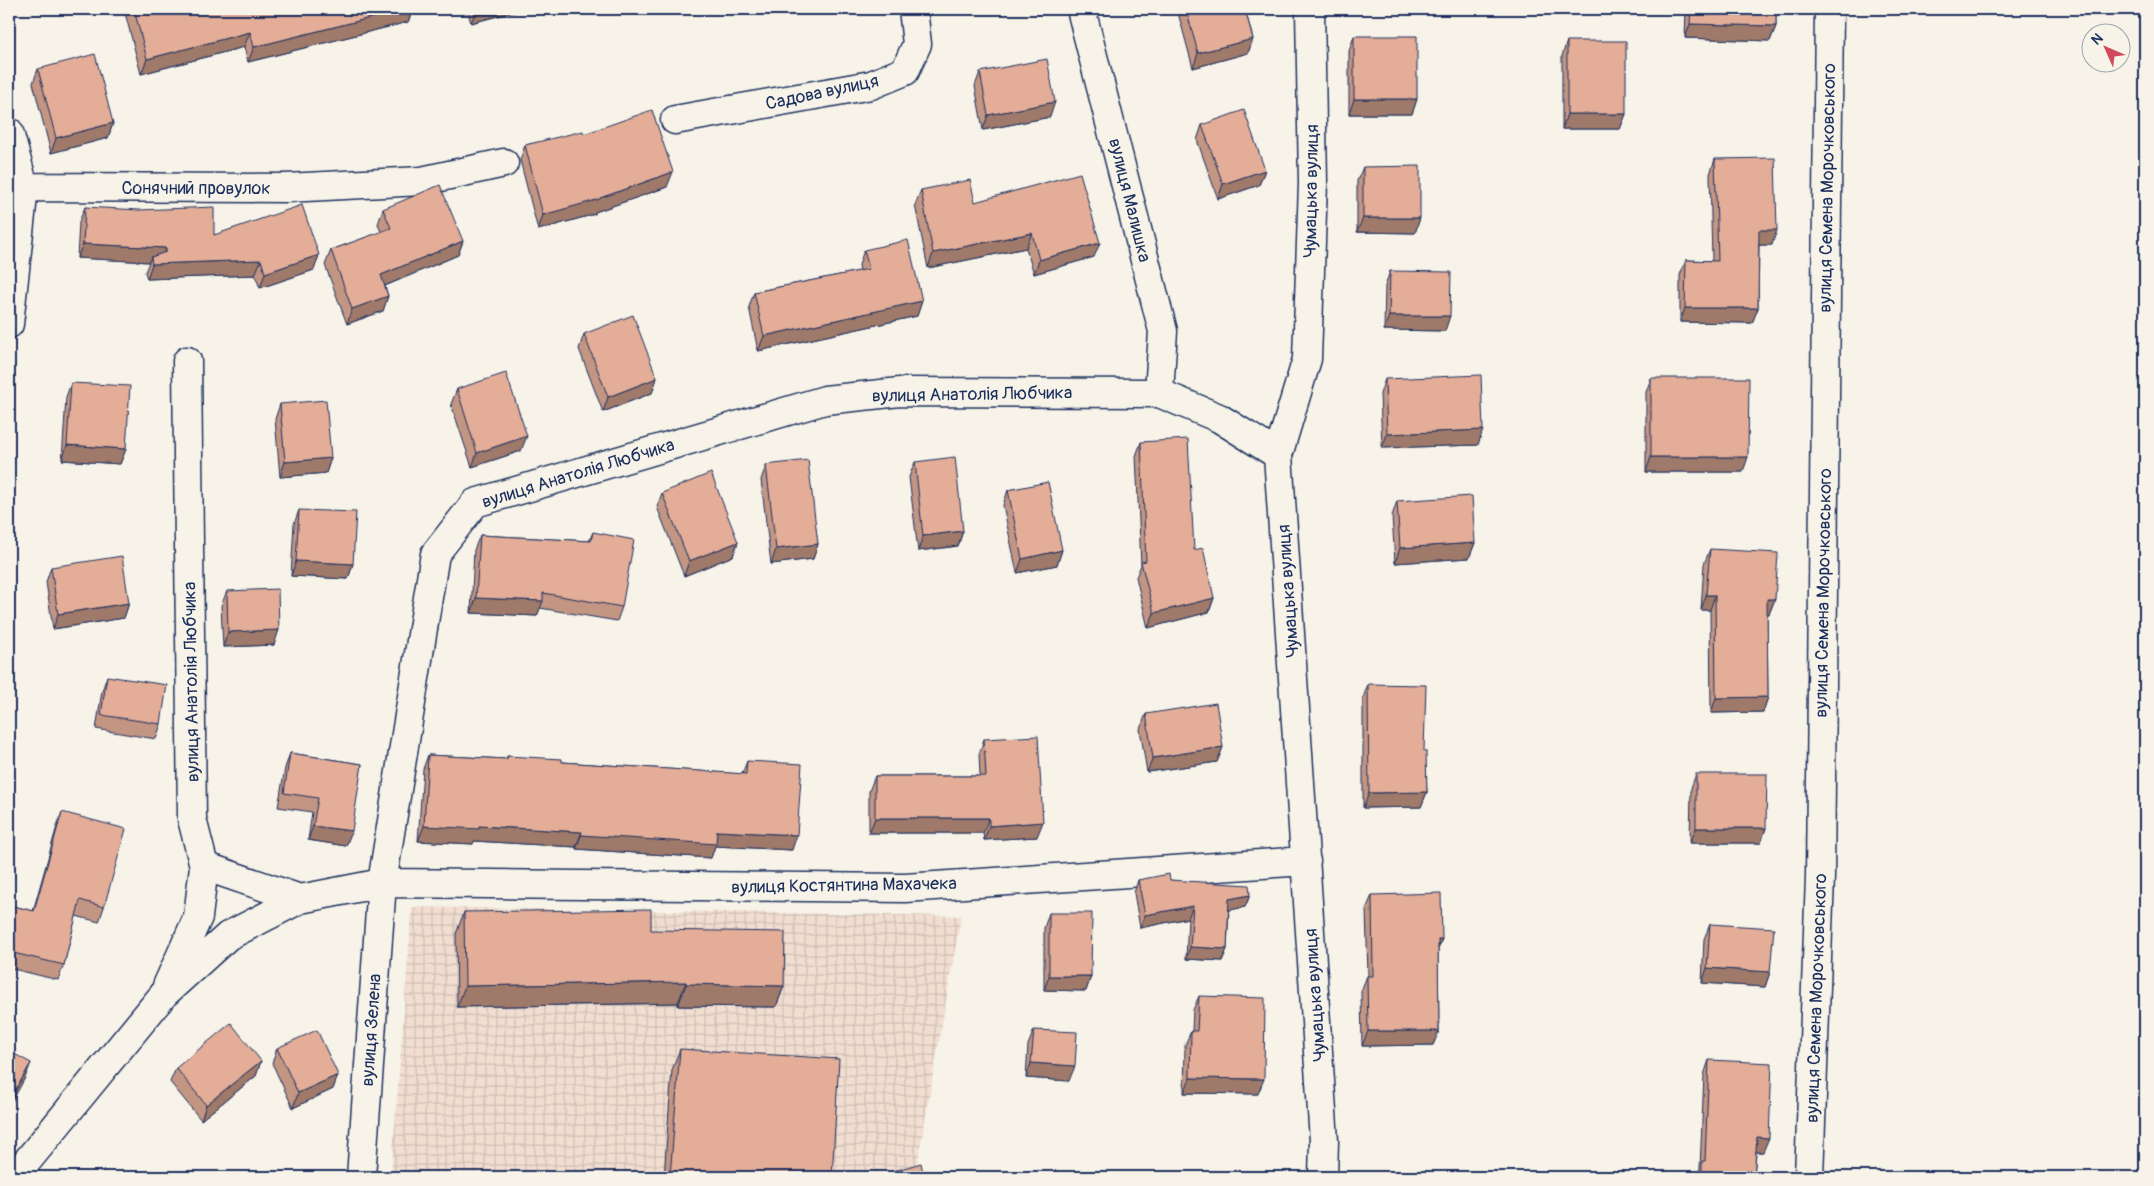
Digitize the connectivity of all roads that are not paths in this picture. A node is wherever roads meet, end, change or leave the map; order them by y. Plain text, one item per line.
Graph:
1 (913, 9) edge
2 (1081, 9) edge
3 (1310, 9) edge
4 (1829, 9) edge
5 (675, 120) dead end
6 (9, 132) edge
7 (504, 164) dead end
8 (24, 187) junction
9 (9, 324) edge
10 (187, 361) dead end
11 (1159, 393) junction
12 (1278, 455) junction
13 (1306, 861) junction
14 (204, 866) junction
15 (382, 883) junction
16 (300, 898) junction
17 (164, 994) junction
18 (14, 1177) edge
19 (361, 1177) edge
20 (1323, 1177) edge
21 (1809, 1177) edge

1 - 5 street, Садова вулиця
2 - 11 street, вулиця Малишка
3 - 12 street, Чумацька вулиця
4 - 21 street, вулиця Семена Морочковського
6 - 8 street
7 - 8 street, Сонячний провулок
8 - 9 street
10 - 14 street, вулиця Анатолія Любчика
11 - 12 street, вулиця Анатолія Любчика
11 - 15 street, вулиця Анатолія Любчика
12 - 13 street, Чумацька вулиця
13 - 15 street, вулиця Костянтина Махачека
13 - 20 street, Чумацька вулиця
14 - 16 street
14 - 17 street, вулиця Анатолія Любчика
15 - 16 street, вулиця Анатолія Любчика
15 - 19 street, вулиця Зелена
16 - 17 street, вулиця Анатолія Любчика
17 - 18 street, вулиця Анатолія Любчика

